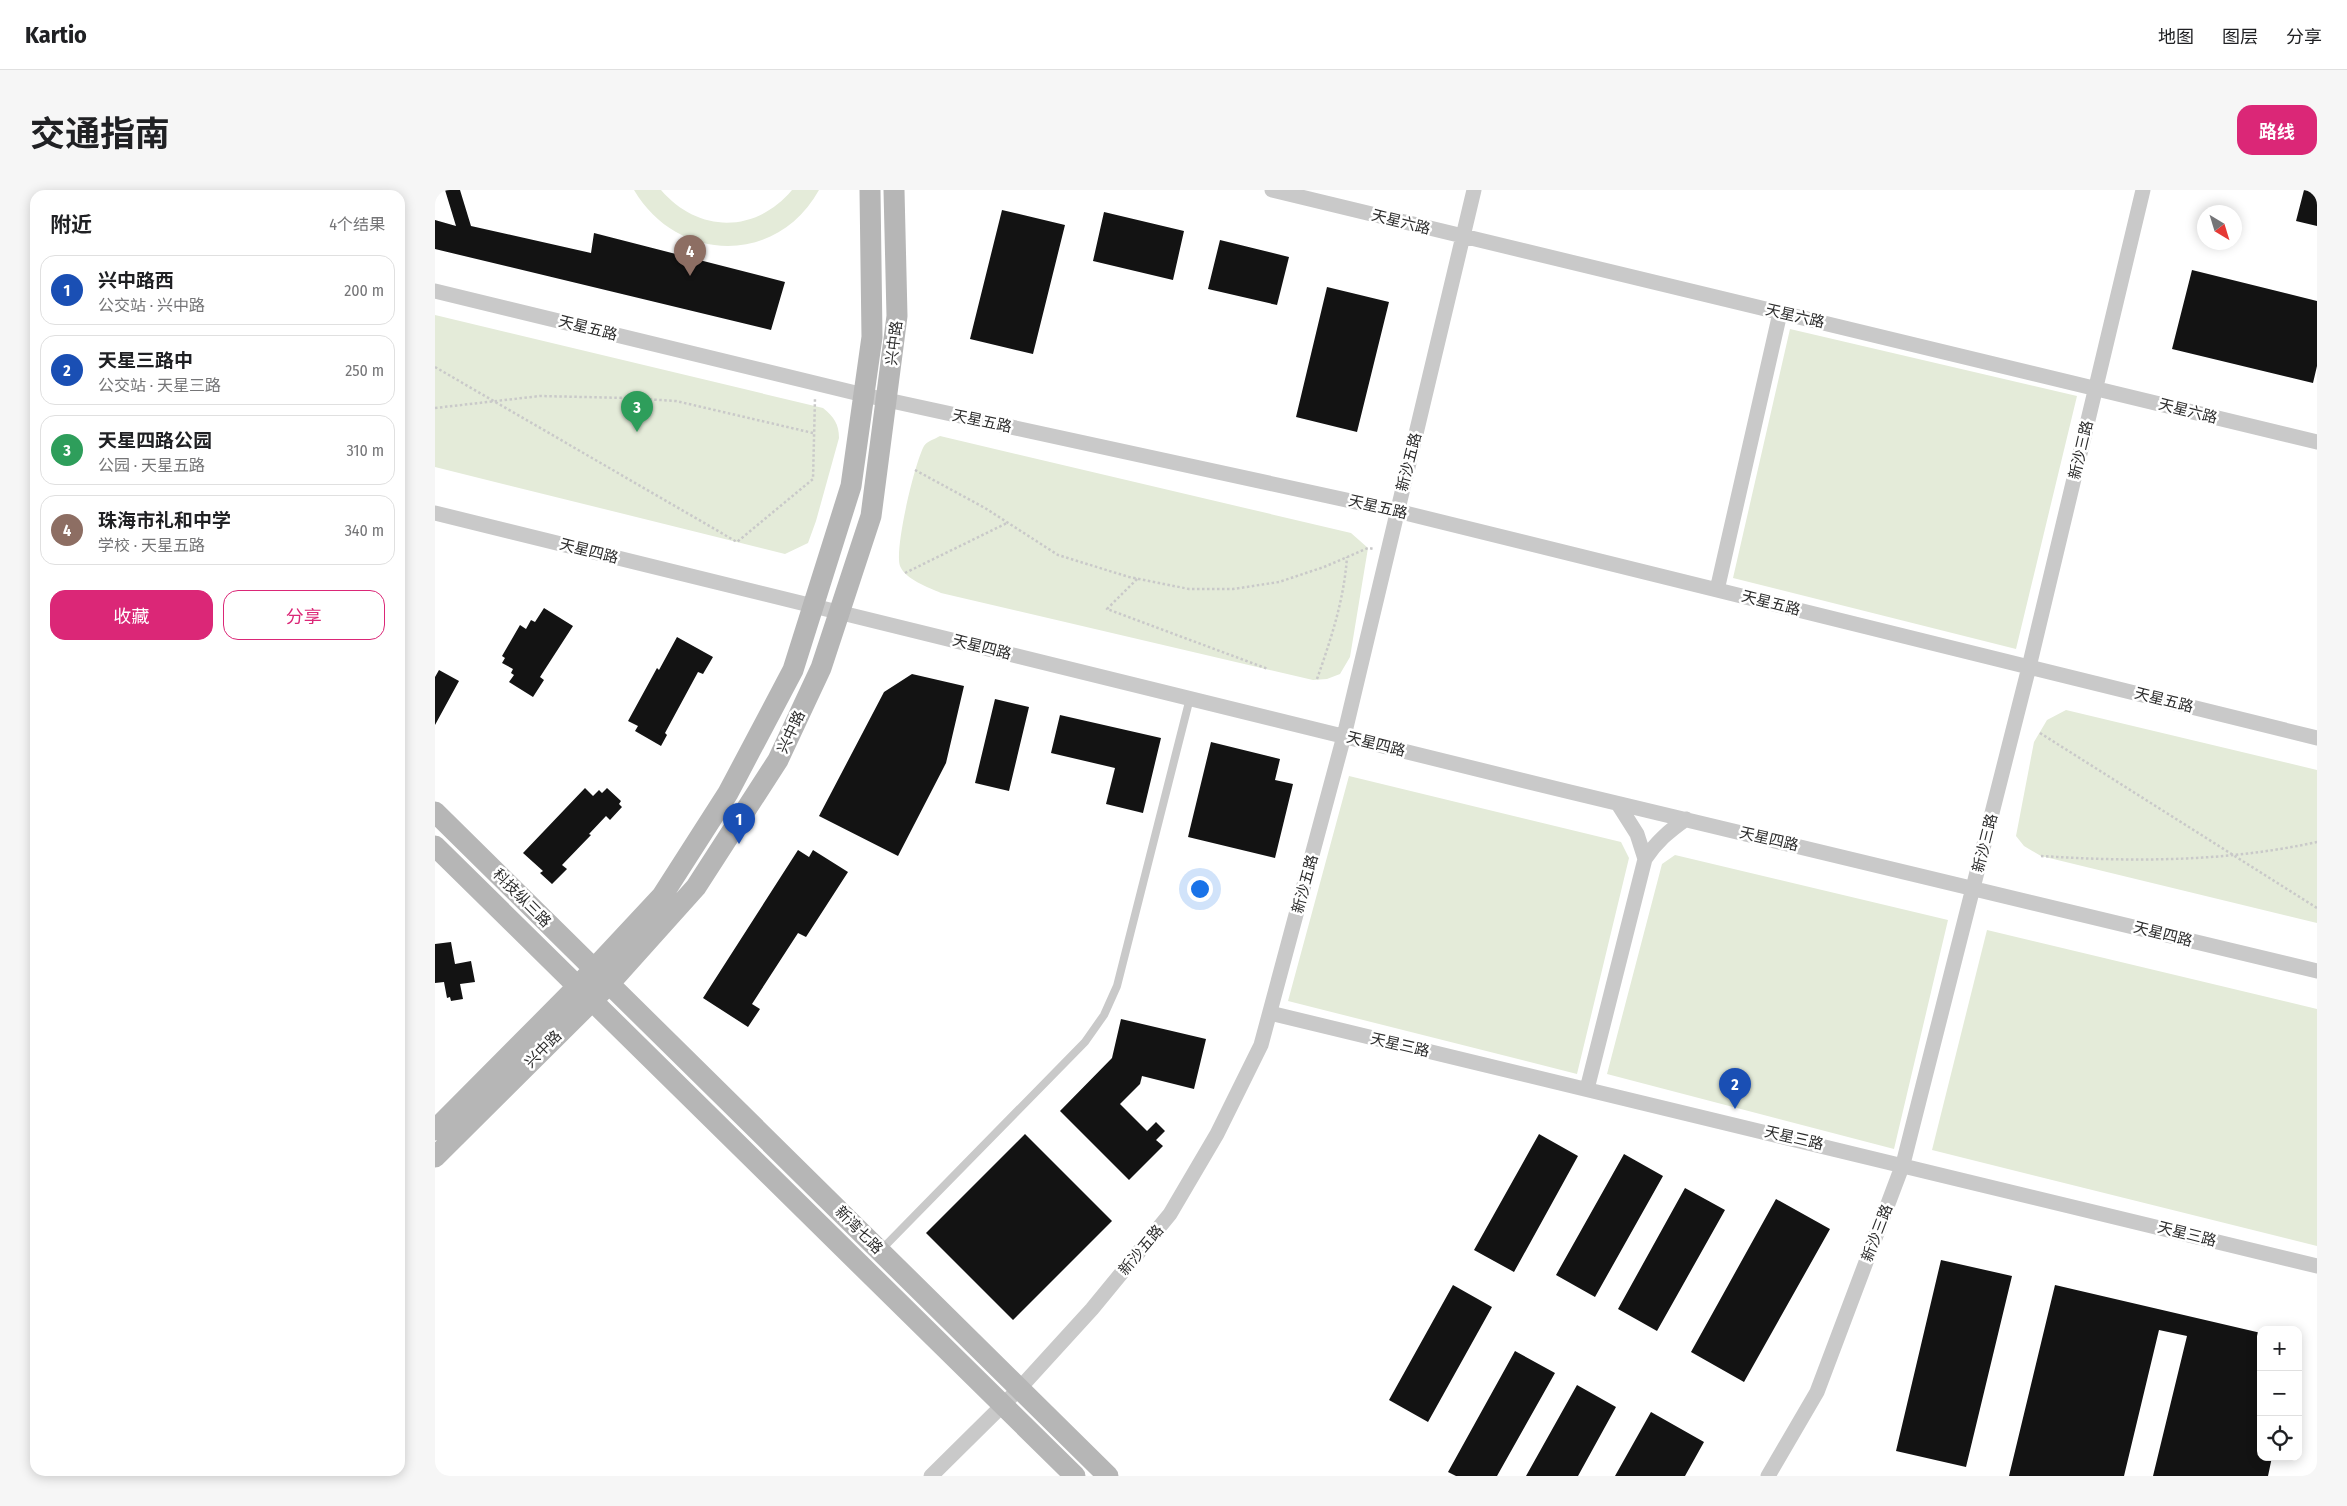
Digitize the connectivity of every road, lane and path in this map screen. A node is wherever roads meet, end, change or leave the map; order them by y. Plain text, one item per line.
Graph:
1 (870, 190) edge
2 (894, 190) edge
3 (1272, 190) edge
4 (1474, 190) edge
5 (2143, 190) edge
6 (1463, 237) junction
7 (435, 291) edge
8 (1780, 313) junction
9 (435, 367) edge
10 (815, 384) junction
11 (2095, 388) junction
12 (864, 395) junction
13 (886, 400) junction
14 (496, 401) junction
15 (435, 408) edge
16 (813, 433) junction
17 (2317, 442) edge
18 (915, 470) dead end
19 (1397, 511) junction
20 (435, 513) edge
21 (1007, 523) junction
22 (1387, 552) junction
23 (1347, 557) junction
24 (905, 573) dead end
25 (1137, 579) junction
26 (1717, 590) junction
27 (813, 605) junction
28 (840, 611) junction
29 (2029, 667) junction
30 (1268, 669) dead end
31 (1317, 679) dead end
32 (1190, 698) junction
33 (2040, 733) dead end
34 (1344, 736) junction
35 (2317, 738) edge
36 (1619, 804) junction
37 (435, 812) edge
38 (1686, 819) junction
39 (2317, 842) edge
40 (435, 846) edge
41 (2041, 856) dead end
42 (2236, 856) junction
43 (1645, 859) junction
44 (1973, 888) junction
45 (2317, 908) edge
46 (594, 969) junction
47 (2317, 971) edge
48 (609, 984) junction
49 (584, 993) junction
50 (1270, 1014) junction
51 (1587, 1089) junction
52 (435, 1130) edge
53 (435, 1157) edge
54 (1903, 1164) junction
55 (880, 1251) junction
56 (2317, 1266) edge
57 (1019, 1389) junction
58 (1002, 1404) junction
59 (931, 1476) edge
60 (1075, 1476) edge
61 (1108, 1476) edge
62 (1768, 1476) edge

1 - 12 street, 兴中路
2 - 13 street, 兴中路
3 - 6 street, 天星六路
4 - 6 street, 新沙五路
5 - 11 street, 新沙三路
6 - 8 street, 天星六路
6 - 19 street, 新沙五路
7 - 10 street, 天星五路
8 - 11 street, 天星六路
8 - 26 street
9 - 14 path
10 - 12 street, 天星五路
10 - 16 path
11 - 17 street, 天星六路
11 - 29 street, 新沙三路
12 - 13 street, 天星五路
12 - 27 street, 兴中路
13 - 19 street, 天星五路
13 - 28 street, 兴中路
14 - 15 path
14 - 16 path
14 - 16 path
18 - 21 path
19 - 22 street, 新沙五路
19 - 26 street, 天星五路
20 - 27 street, 天星四路
21 - 24 path
21 - 25 path
22 - 23 path
22 - 34 street, 新沙五路
23 - 25 path
23 - 31 path
25 - 30 path
26 - 29 street, 天星五路
27 - 28 street, 天星四路
27 - 46 street, 兴中路
28 - 32 street, 天星四路
28 - 48 street, 兴中路
29 - 35 street, 天星五路
29 - 44 street, 新沙三路
32 - 34 street, 天星四路
32 - 55 lane
33 - 42 path
34 - 36 street, 天星四路
34 - 50 street, 新沙五路
36 - 38 street, 天星四路
36 - 43 street
37 - 46 street, 科技纵三路
38 - 43 street
38 - 44 street, 天星四路
39 - 42 path
40 - 49 street, 科技纵三路
41 - 42 path
42 - 45 path
43 - 51 street
44 - 47 street, 天星四路
44 - 54 street, 新沙三路
46 - 48 street, 科技纵三路
46 - 49 street, 兴中路
48 - 49 street, 兴中路
48 - 55 street, 新湾七路
49 - 52 street, 兴中路
49 - 53 street, 兴中路
49 - 58 street, 新湾七路
50 - 51 street, 天星三路
50 - 57 street, 新沙五路
51 - 54 street, 天星三路
54 - 56 street, 天星三路
54 - 62 street, 新沙三路
55 - 57 street, 新湾七路
57 - 58 street, 新沙五路
57 - 61 street, 新湾七路
58 - 59 street, 新沙五路
58 - 60 street, 新湾七路

